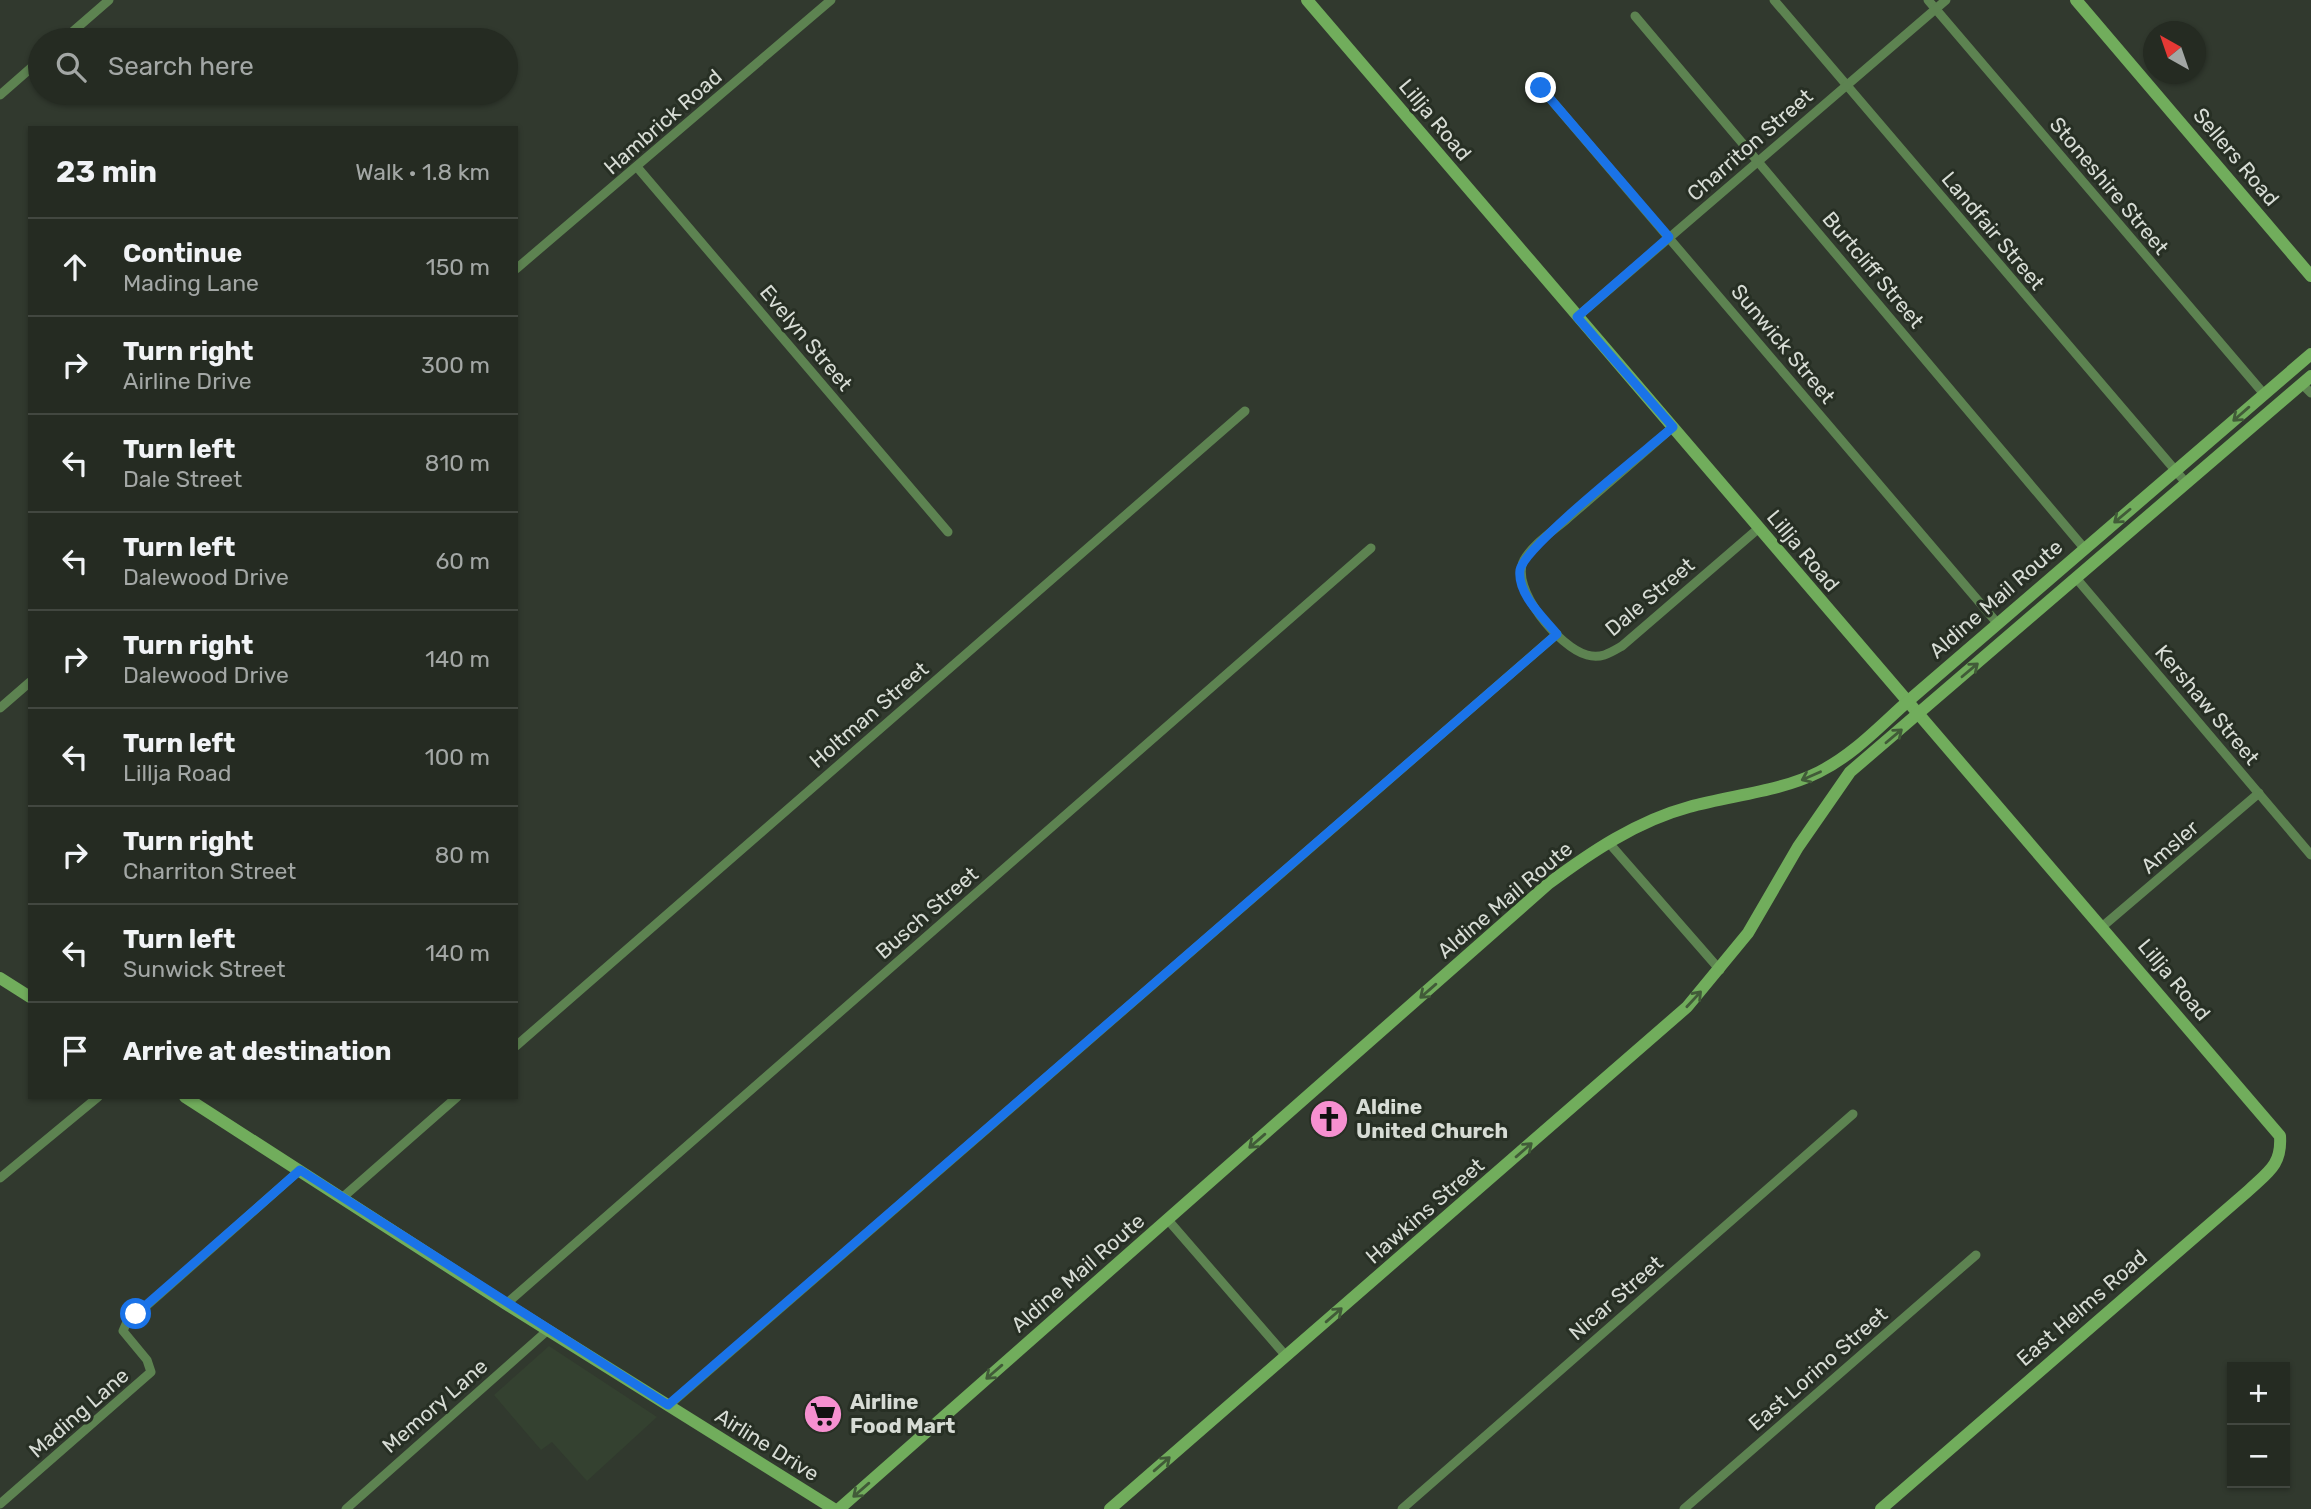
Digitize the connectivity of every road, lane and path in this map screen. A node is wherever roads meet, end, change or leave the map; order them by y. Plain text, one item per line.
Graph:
1 (109, 0) edge
2 (831, 0) edge
3 (1774, 0) edge
4 (1928, 0) edge
5 (1946, 0) edge
6 (2076, 0) edge
7 (1314, 2) edge
8 (1936, 9) junction
9 (1635, 16) dead end
10 (77, 28) edge
11 (28, 70) edge
12 (1846, 85) junction
13 (1541, 88) dead end
14 (0, 95) edge
15 (1758, 161) junction
16 (637, 167) junction
17 (1669, 237) junction
18 (518, 268) edge
19 (2311, 276) edge
20 (1577, 317) junction
21 (2311, 354) edge
22 (2308, 385) edge
23 (2263, 394) junction
24 (1245, 411) dead end
25 (1673, 427) junction
26 (2175, 472) junction
27 (2186, 484) junction
28 (1759, 528) junction
29 (948, 532) dead end
30 (1371, 548) dead end
31 (2084, 548) junction
32 (2076, 578) junction
33 (1998, 624) junction
34 (1557, 634) junction
35 (28, 684) edge
36 (1907, 702) junction
37 (0, 708) edge
38 (1918, 715) junction
39 (1869, 756) joint
40 (2259, 793) junction
41 (1609, 843) junction
42 (2311, 855) edge
43 (2104, 926) junction
44 (1720, 970) junction
45 (0, 978) edge
46 (28, 996) edge
47 (518, 1044) edge
48 (96, 1099) edge
49 (188, 1099) edge
50 (455, 1099) edge
51 (1853, 1114) dead end
52 (2273, 1125) joint
53 (300, 1170) junction
54 (0, 1178) edge
55 (341, 1198) junction
56 (1168, 1220) junction
57 (1976, 1255) dead end
58 (506, 1304) junction
59 (548, 1330) junction
60 (1286, 1356) junction
61 (668, 1405) junction
62 (0, 1504) edge
63 (346, 1509) edge
64 (836, 1509) edge
65 (1110, 1509) edge
66 (1402, 1509) edge
67 (1684, 1509) edge
68 (1881, 1509) edge

1 - 10 street
2 - 16 street, Hambrick Road
3 - 12 street, Landfair Street
4 - 8 street, Stoneshire Street
5 - 8 street, Charriton Street
6 - 19 main road, Sellers Road
7 - 20 main road, Lillja Road
8 - 12 street, Charriton Street
8 - 23 street, Stoneshire Street
9 - 15 street, Burtcliff Street
11 - 14 street
12 - 15 street, Charriton Street
12 - 26 street, Landfair Street
13 - 17 street, Sunwick Street
15 - 17 street, Charriton Street
15 - 31 street, Burtcliff Street
16 - 18 street, Hambrick Road
16 - 29 street, Evelyn Street
17 - 20 street, Charriton Street
17 - 33 street, Sunwick Street
20 - 25 main road, Lillja Road
21 - 23 main road, Aldine Mail Route
22 - 27 main road, Aldine Mail Route
23 -> 26 main road, Aldine Mail Route
24 - 47 street, Holtman Street
25 - 28 main road, Lillja Road
25 - 34 street
26 - 27 street, Landfair Street
26 -> 31 main road, Aldine Mail Route
27 - 32 main road, Aldine Mail Route
28 - 34 street, Dale Street
28 - 36 main road, Lillja Road
30 - 58 street, Busch Street
31 - 33 main road, Aldine Mail Route
38 -> 32 main road, Aldine Mail Route
32 - 40 street, Kershaw Street
33 - 36 main road, Aldine Mail Route
34 - 61 street
35 - 37 street
36 - 38 main road, Lillja Road
36 -> 41 main road, Aldine Mail Route
39 -> 38 main road, Aldine Mail Route
38 - 43 main road, Lillja Road
39 - 44 main road, Hawkins Street
40 - 42 street, Kershaw Street
40 - 43 street, Amsler
41 - 44 street
41 -> 56 main road, Aldine Mail Route
43 - 52 main road, Lillja Road
60 -> 44 main road, Hawkins Street
45 - 46 main road
48 - 54 street
49 - 53 main road, Airline Drive
50 - 55 street
51 - 66 street, Nicar Street
52 - 68 main road, East Helms Road
53 - 55 main road, Airline Drive
53 - 62 street, Mading Lane
55 - 58 main road, Airline Drive
56 - 60 street
56 -> 64 main road, Aldine Mail Route
57 - 67 street, East Lorino Street
58 - 59 main road, Airline Drive
59 - 61 main road, Airline Drive
59 - 63 street, Memory Lane
65 -> 60 main road, Hawkins Street
61 - 64 main road, Airline Drive

